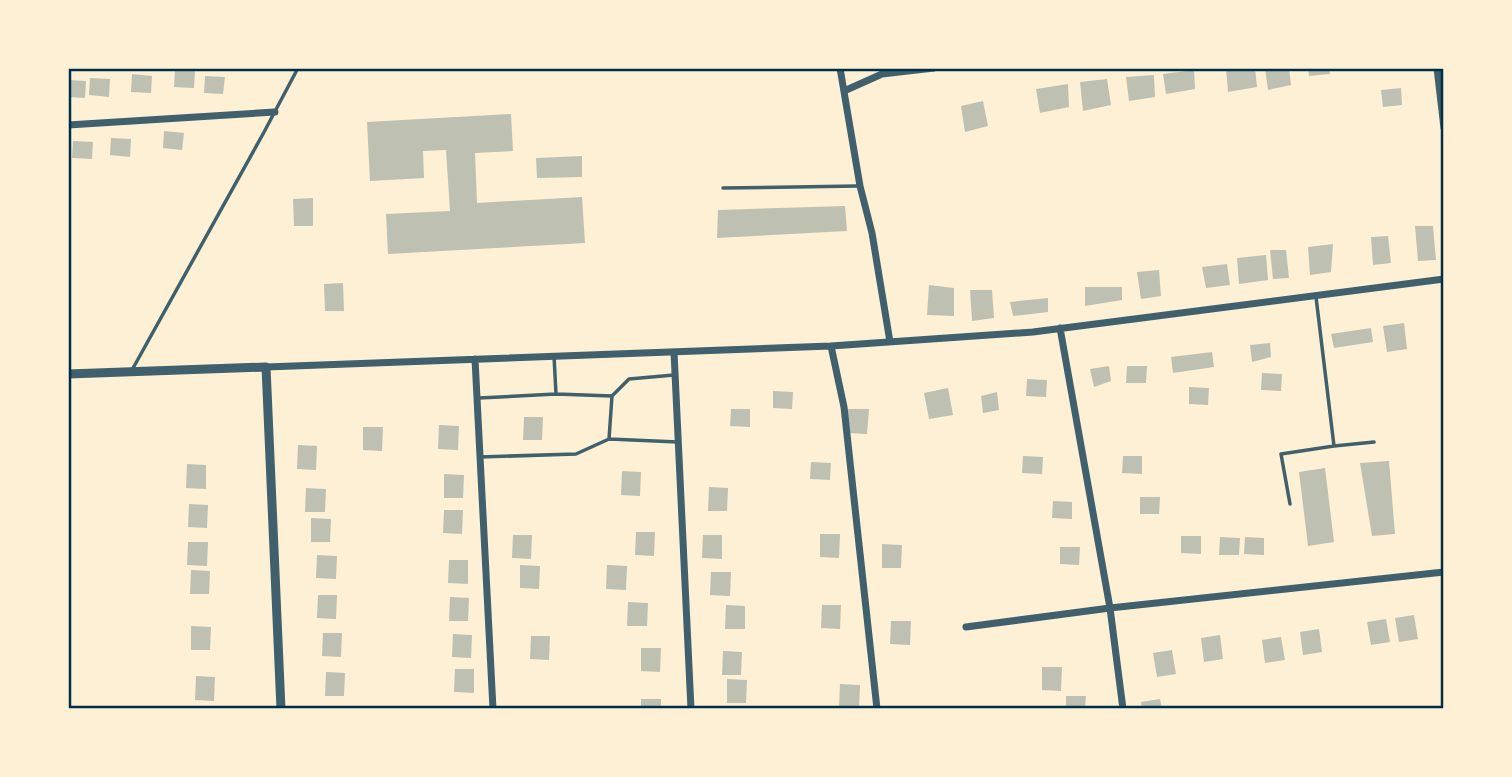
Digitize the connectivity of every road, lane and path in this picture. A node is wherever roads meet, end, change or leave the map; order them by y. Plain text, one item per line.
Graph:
1 (298, 68) edge
2 (840, 68) edge
3 (934, 68) edge
4 (1437, 68) edge
5 (844, 91) junction
6 (275, 112) junction
7 (68, 125) edge
8 (1444, 128) edge
9 (860, 186) junction
10 (723, 188) dead end
11 (1444, 279) edge
12 (1316, 295) junction
13 (1060, 328) junction
14 (890, 342) junction
15 (831, 346) junction
16 (674, 352) junction
17 (554, 356) junction
18 (475, 359) junction
19 (265, 367) junction
20 (131, 372) junction
21 (68, 374) edge
22 (675, 375) junction
23 (556, 394) junction
24 (612, 396) junction
25 (477, 398) junction
26 (609, 439) junction
27 (678, 442) junction
28 (1374, 442) dead end
29 (1334, 446) junction
30 (480, 457) junction
31 (1290, 504) dead end
32 (1444, 572) edge
33 (1110, 608) junction
34 (966, 627) dead end
35 (281, 709) edge
36 (493, 709) edge
37 (691, 709) edge
38 (877, 709) edge
39 (1123, 709) edge

1 - 6 lane
2 - 5 street
3 - 5 street
4 - 8 street
5 - 9 street
6 - 7 street
6 - 20 lane
9 - 10 lane
9 - 14 street
11 - 12 street
12 - 13 street
12 - 29 lane
13 - 14 street
13 - 33 street
14 - 15 street
15 - 16 street
15 - 38 street
16 - 17 street
16 - 22 street
17 - 18 street
17 - 23 lane
18 - 19 street
18 - 25 street
19 - 20 street
19 - 35 street
20 - 21 street
22 - 24 lane
22 - 27 street
23 - 24 lane
23 - 25 lane
24 - 26 lane
25 - 30 street
26 - 27 lane
26 - 30 lane
27 - 37 street
28 - 29 lane
29 - 31 lane
30 - 36 street
32 - 33 street
33 - 34 street
33 - 39 street

